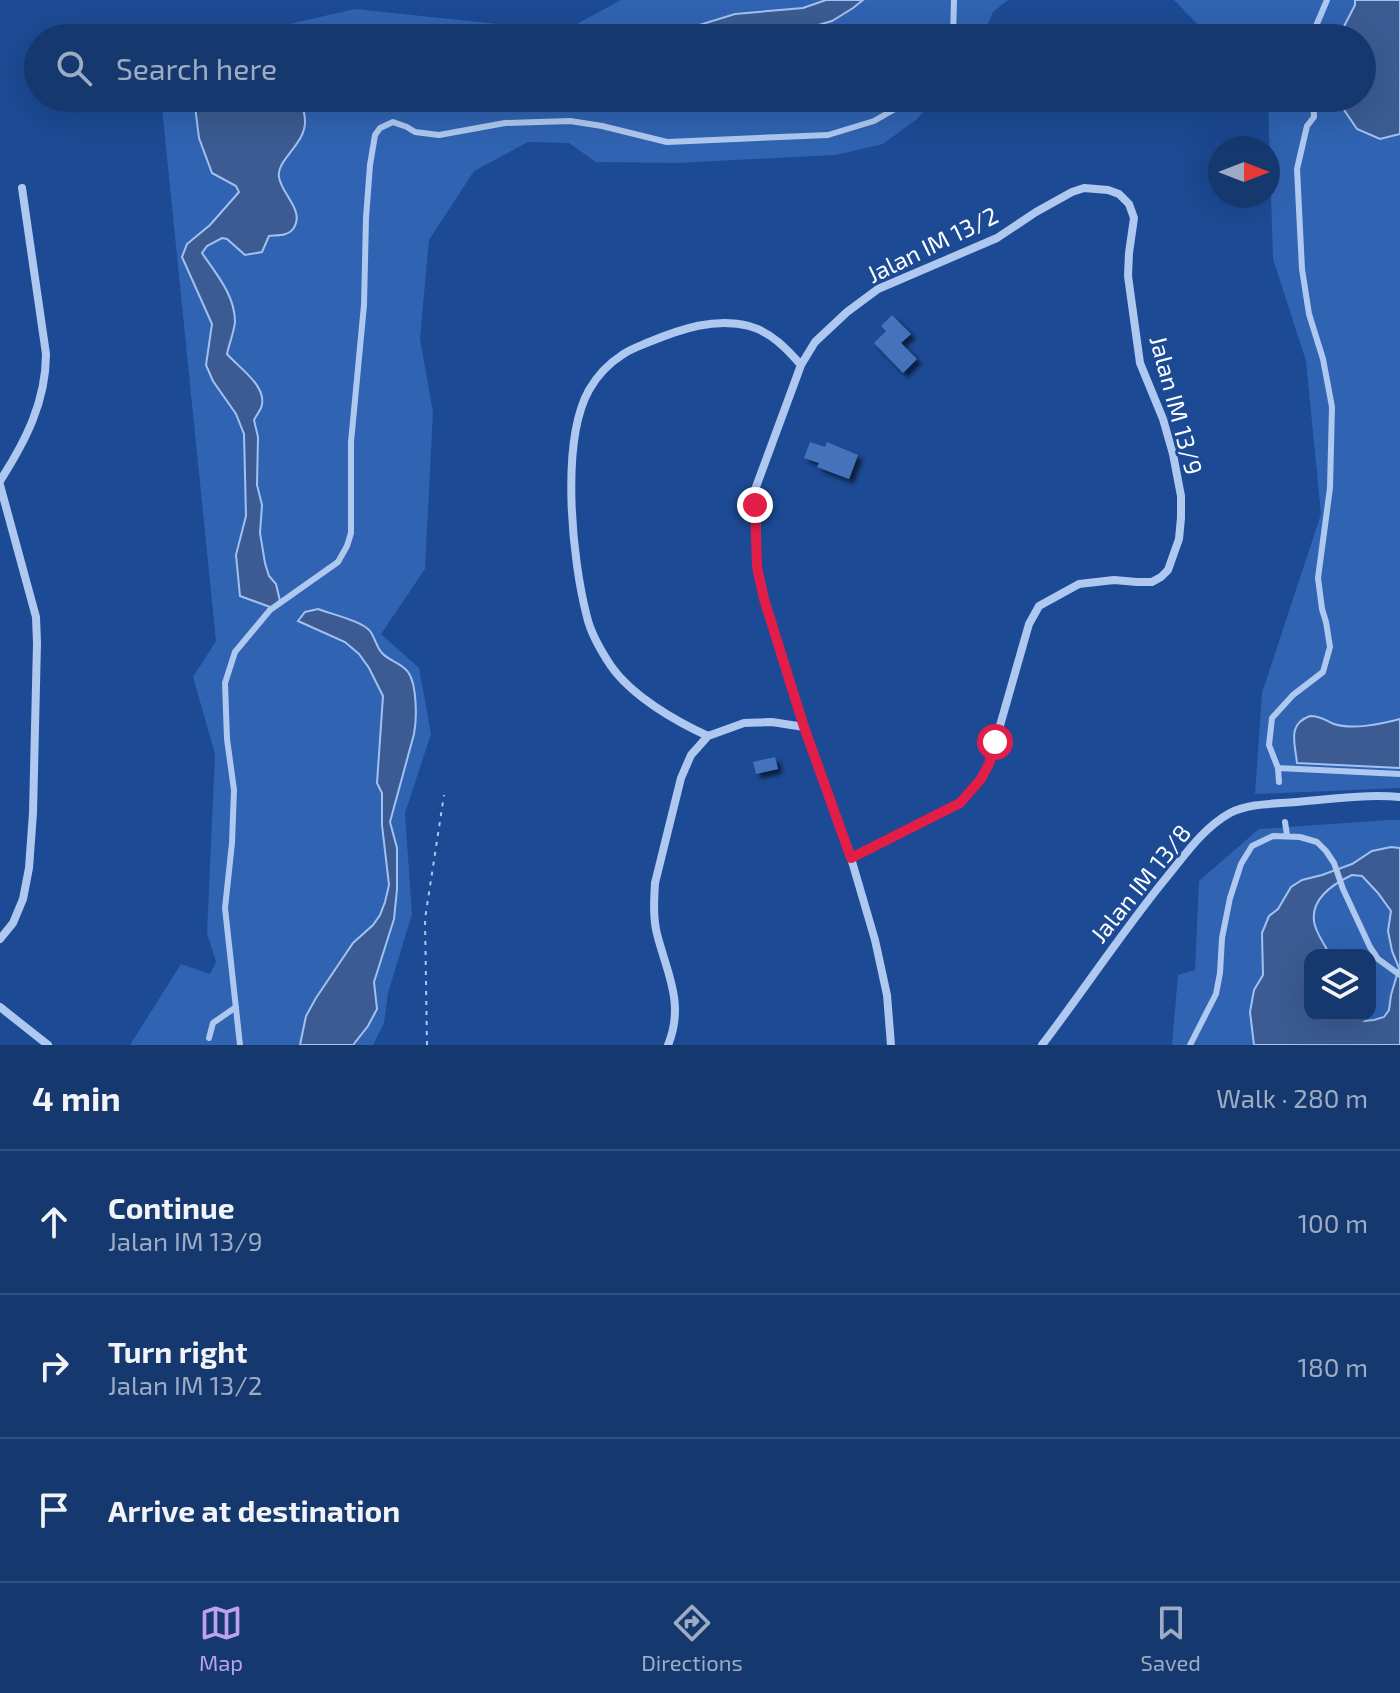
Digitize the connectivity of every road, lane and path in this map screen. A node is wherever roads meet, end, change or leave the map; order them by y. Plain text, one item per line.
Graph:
1 (954, 0) edge
2 (1327, 0) edge
3 (953, 24) edge
4 (1317, 24) edge
5 (890, 112) edge
6 (1314, 112) edge
7 (22, 188) dead end
8 (1129, 253) joint
9 (801, 365) junction
10 (0, 483) edge
11 (804, 727) junction
12 (708, 736) junction
13 (1278, 768) junction
14 (1400, 774) edge
15 (1279, 782) dead end
16 (444, 795) dead end
17 (1400, 797) edge
18 (1285, 822) dead end
19 (1287, 835) junction
20 (851, 858) junction
21 (0, 939) edge
22 (1400, 975) edge
23 (0, 1007) edge
24 (236, 1007) junction
25 (209, 1038) dead end
26 (48, 1045) edge
27 (240, 1045) edge
28 (427, 1045) edge
29 (668, 1045) edge
30 (891, 1045) edge
31 (1042, 1045) edge
32 (1190, 1045) edge

1 - 3 lane
2 - 4 lane
5 - 24 lane
6 - 13 lane
7 - 10 street
8 - 9 street, Jalan IM 13/2
8 - 20 street, Jalan IM 13/9
9 - 11 street, Jalan IM 13/2
9 - 12 street
10 - 21 street
11 - 12 street
11 - 20 street, Jalan IM 13/2
12 - 29 street
13 - 14 lane
13 - 15 lane
16 - 28 path
17 - 31 street, Jalan IM 13/8
18 - 19 lane
19 - 22 lane
19 - 32 lane
20 - 30 street, Jalan IM 13/2
23 - 26 street
24 - 25 lane
24 - 27 lane

